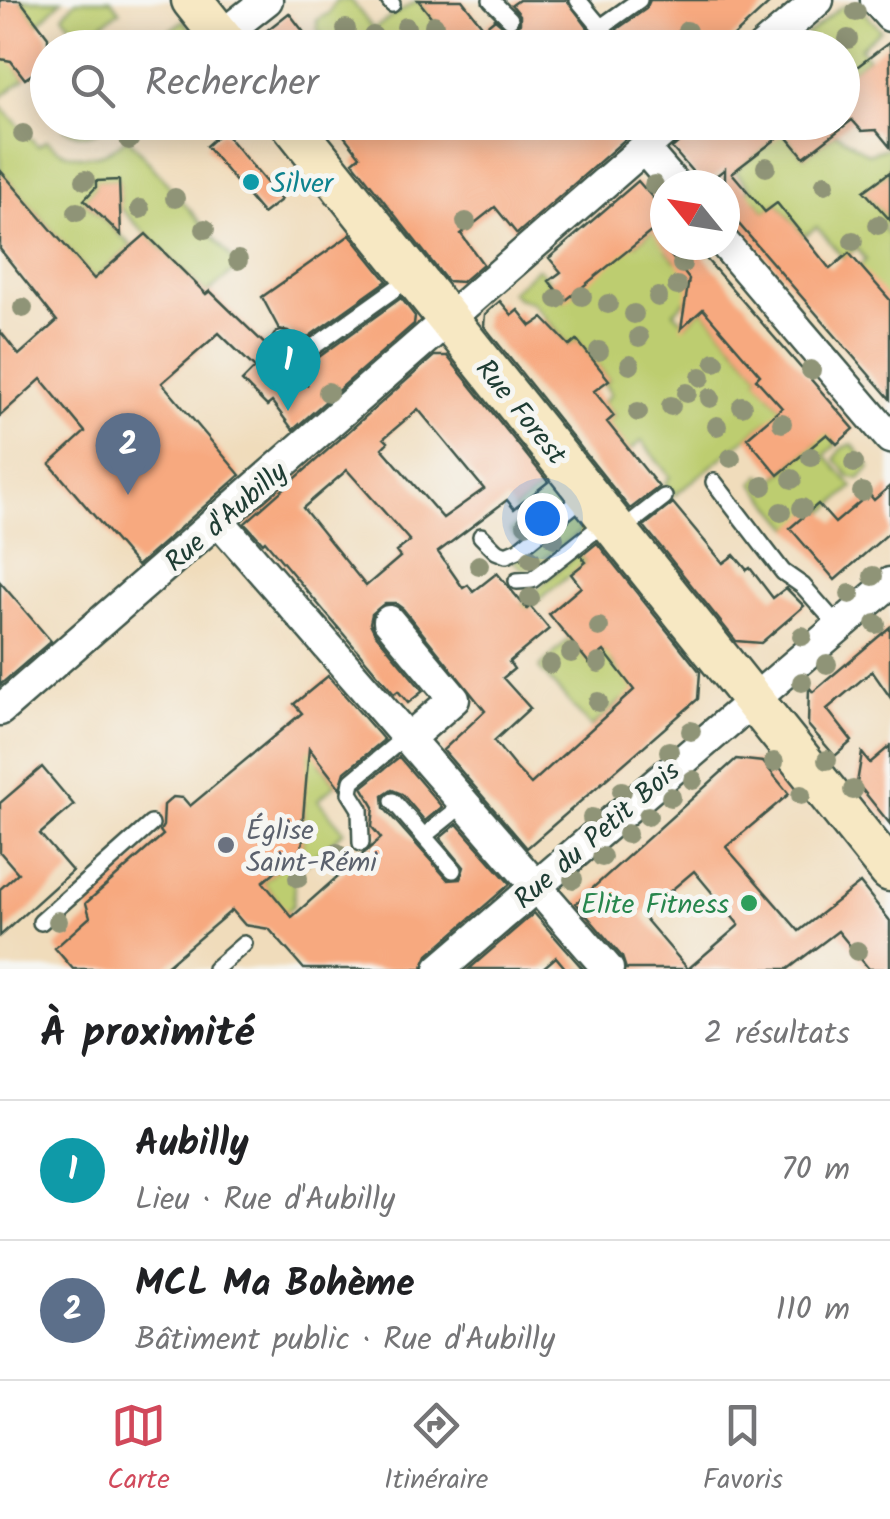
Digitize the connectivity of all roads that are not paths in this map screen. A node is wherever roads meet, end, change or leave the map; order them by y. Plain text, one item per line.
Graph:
1 (267, 0) edge
2 (491, 0) edge
3 (578, 0) edge
4 (639, 0) edge
5 (818, 0) edge
6 (876, 0) edge
7 (186, 4) edge
8 (890, 16) edge
9 (510, 19) dead end
10 (601, 27) junction
11 (213, 30) edge
12 (237, 30) edge
13 (603, 30) edge
14 (783, 30) edge
15 (304, 140) edge
16 (653, 140) edge
17 (644, 148) junction
18 (662, 170) edge
19 (739, 260) edge
20 (413, 276) junction
21 (450, 321) junction
22 (281, 340) dead end
23 (890, 438) edge
24 (714, 482) dead end
25 (664, 497) dead end
26 (605, 515) junction
27 (218, 522) junction
28 (482, 536) dead end
29 (517, 581) dead end
30 (890, 583) edge
31 (389, 621) dead end
32 (839, 627) junction
33 (754, 700) junction
34 (0, 710) edge
35 (407, 737) junction
36 (393, 801) dead end
37 (464, 803) junction
38 (151, 824) dead end
39 (424, 836) junction
40 (361, 844) dead end
41 (453, 870) dead end
42 (890, 871) edge
43 (536, 885) junction
44 (41, 922) dead end
45 (244, 944) dead end
46 (223, 967) edge
47 (440, 969) edge
48 (608, 969) edge

1 - 12 street
2 - 9 lane
3 - 10 lane
4 - 10 lane
5 - 14 street
6 - 8 street
7 - 11 main road
10 - 13 lane
15 - 20 main road, Rue Forest
16 - 17 street, Rue d'Aubilly
17 - 18 street
17 - 21 street, Rue d'Aubilly
19 - 23 street
20 - 21 main road, Rue Forest
20 - 22 lane
21 - 26 main road, Rue Forest
21 - 27 street, Rue d'Aubilly
24 - 32 lane
25 - 26 lane
26 - 28 lane
26 - 29 lane
26 - 33 main road, Rue Forest
27 - 34 street, Rue d'Aubilly
27 - 35 street
30 - 32 street, Rue du Petit Bois
31 - 35 street
32 - 33 street, Rue du Petit Bois
33 - 42 main road, Rue Forest
33 - 43 street, Rue du Petit Bois
35 - 37 street
35 - 40 lane
36 - 39 lane
37 - 39 lane
37 - 43 street
38 - 44 lane
39 - 41 lane
43 - 47 street, Rue du Petit Bois
43 - 48 street
45 - 46 lane

